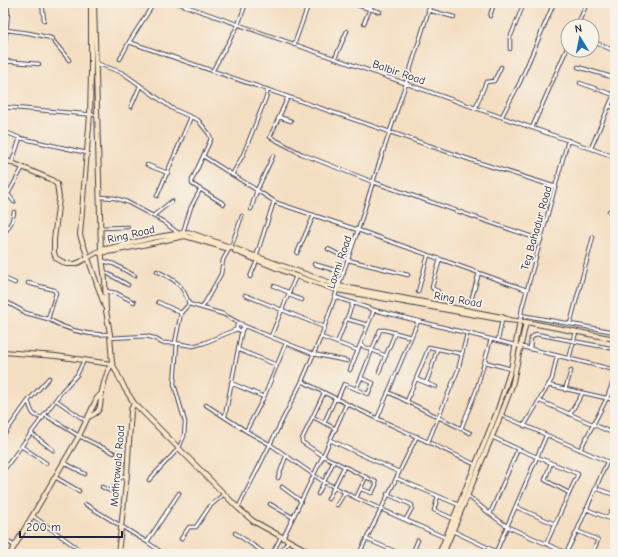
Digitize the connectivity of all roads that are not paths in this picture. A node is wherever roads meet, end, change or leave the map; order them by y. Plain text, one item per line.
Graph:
1 (7, 3) edge
2 (42, 3) edge
3 (154, 3) edge
4 (177, 3) edge
5 (246, 3) edge
6 (309, 3) edge
7 (350, 3) edge
8 (373, 3) edge
9 (431, 3) edge
10 (494, 3) edge
11 (524, 3) edge
12 (554, 3) edge
13 (587, 3) edge
14 (92, 4) edge
15 (370, 9) junction
16 (428, 10) junction
17 (380, 12) dead end
18 (490, 16) dead end
19 (454, 17) dead end
20 (580, 18) edge
21 (44, 20) dead end
22 (364, 23) dead end
23 (238, 25) junction
24 (6, 30) junction
25 (347, 31) dead end
26 (129, 42) junction
27 (294, 45) junction
28 (600, 45) edge
29 (510, 49) dead end
30 (615, 51) edge
31 (335, 58) junction
32 (563, 58) edge
33 (120, 59) dead end
34 (69, 60) dead end
35 (3, 61) edge
36 (93, 62) junction
37 (39, 64) dead end
38 (501, 67) dead end
39 (578, 67) dead end
40 (213, 70) junction
41 (615, 78) edge
42 (580, 83) dead end
43 (406, 84) junction
44 (140, 86) junction
45 (267, 89) junction
46 (614, 93) edge
47 (288, 97) junction
48 (609, 106) junction
49 (3, 107) edge
50 (130, 107) dead end
51 (476, 107) junction
52 (615, 108) edge
53 (90, 115) junction
54 (96, 115) junction
55 (502, 116) junction
56 (191, 117) junction
57 (280, 117) junction
58 (291, 121) dead end
59 (532, 128) junction
60 (3, 131) edge
61 (390, 132) junction
62 (20, 138) junction
63 (568, 140) junction
64 (591, 148) junction
65 (87, 154) junction
66 (203, 156) junction
67 (273, 156) dead end
68 (615, 157) edge
69 (3, 159) edge
70 (12, 162) junction
71 (147, 165) dead end
72 (24, 167) junction
73 (168, 173) junction
74 (232, 175) junction
75 (373, 182) junction
76 (556, 187) junction
77 (200, 190) junction
78 (257, 190) junction
79 (100, 196) junction
80 (157, 196) dead end
81 (172, 201) dead end
82 (274, 201) junction
83 (14, 202) dead end
84 (224, 204) dead end
85 (252, 209) dead end
86 (610, 211) dead end
87 (14, 212) dead end
88 (615, 213) edge
89 (314, 215) junction
90 (152, 216) junction
91 (242, 216) dead end
92 (100, 228) junction
93 (128, 228) dead end
94 (358, 230) junction
95 (183, 232) junction
96 (178, 233) junction
97 (3, 236) edge
98 (593, 237) dead end
99 (541, 240) junction
100 (230, 248) junction
101 (328, 249) dead end
102 (100, 252) junction
103 (297, 253) dead end
104 (428, 255) junction
105 (87, 259) junction
106 (256, 259) junction
107 (440, 259) junction
108 (348, 260) junction
109 (103, 261) junction
110 (314, 264) dead end
111 (157, 271) dead end
112 (104, 272) junction
113 (344, 273) junction
114 (479, 273) junction
115 (408, 275) dead end
116 (135, 276) dead end
117 (296, 276) junction
118 (250, 277) dead end
119 (3, 278) edge
120 (15, 283) dead end
121 (28, 283) dead end
122 (128, 285) dead end
123 (274, 286) dead end
124 (338, 288) junction
125 (527, 290) junction
126 (106, 291) junction
127 (438, 291) dead end
128 (418, 292) dead end
129 (289, 294) junction
130 (245, 295) dead end
131 (336, 297) junction
132 (472, 297) dead end
133 (3, 300) edge
134 (302, 300) dead end
135 (134, 302) dead end
136 (158, 302) dead end
137 (353, 303) junction
138 (189, 304) junction
139 (202, 308) junction
140 (374, 310) junction
141 (106, 311) junction
142 (282, 311) junction
143 (181, 313) junction
144 (521, 315) junction
145 (48, 319) junction
146 (347, 319) junction
147 (502, 320) junction
148 (510, 320) junction
149 (418, 321) junction
150 (520, 321) junction
151 (526, 322) junction
152 (241, 324) junction
153 (570, 324) junction
154 (368, 325) junction
155 (324, 327) junction
156 (237, 329) junction
157 (242, 329) junction
158 (576, 332) junction
159 (615, 332) edge
160 (395, 333) junction
161 (467, 334) junction
162 (110, 336) junction
163 (271, 336) junction
164 (321, 337) junction
165 (411, 338) junction
166 (491, 338) junction
167 (615, 339) edge
168 (498, 340) junction
169 (574, 341) junction
170 (176, 343) junction
171 (286, 343) junction
172 (337, 343) junction
173 (519, 345) junction
174 (360, 346) junction
175 (437, 349) junction
176 (530, 349) junction
177 (615, 349) edge
178 (239, 350) junction
179 (357, 350) junction
180 (371, 351) junction
181 (3, 352) edge
182 (313, 354) junction
183 (462, 354) junction
184 (386, 356) junction
185 (557, 356) junction
186 (569, 359) junction
187 (84, 360) junction
188 (347, 361) dead end
189 (485, 362) junction
190 (111, 364) junction
191 (277, 365) junction
192 (350, 370) dead end
193 (511, 370) junction
194 (615, 370) edge
195 (570, 371) dead end
196 (379, 372) dead end
197 (615, 376) edge
198 (49, 378) dead end
199 (361, 378) junction
200 (416, 379) junction
201 (302, 382) junction
202 (231, 383) junction
203 (426, 383) junction
204 (548, 386) junction
205 (436, 387) dead end
206 (356, 389) junction
207 (565, 390) junction
208 (388, 392) junction
209 (324, 393) junction
210 (102, 394) junction
211 (582, 394) junction
212 (264, 397) junction
213 (607, 398) junction
214 (56, 400) junction
215 (336, 400) junction
216 (615, 400) edge
217 (540, 401) junction
218 (28, 402) junction
219 (406, 402) junction
220 (134, 404) junction
221 (206, 404) dead end
222 (346, 405) junction
223 (570, 414) junction
224 (501, 415) junction
225 (44, 416) junction
226 (225, 416) junction
227 (313, 417) junction
228 (439, 417) junction
229 (87, 419) junction
230 (377, 419) junction
231 (324, 423) junction
232 (594, 425) junction
233 (524, 426) junction
234 (461, 428) junction
235 (336, 429) junction
236 (246, 431) junction
237 (31, 433) junction
238 (470, 433) dead end
239 (615, 433) edge
240 (3, 436) edge
241 (79, 436) junction
242 (417, 436) junction
243 (492, 436) junction
244 (546, 436) junction
245 (330, 440) junction
246 (428, 442) junction
247 (271, 445) junction
248 (21, 446) junction
249 (178, 448) junction
250 (518, 449) junction
251 (54, 450) dead end
252 (580, 450) junction
253 (114, 453) dead end
254 (286, 456) junction
255 (323, 456) junction
256 (537, 457) junction
257 (63, 462) junction
258 (334, 462) junction
259 (607, 462) junction
260 (46, 463) dead end
261 (551, 463) junction
262 (615, 465) edge
263 (344, 466) junction
264 (477, 466) junction
265 (3, 471) edge
266 (399, 472) junction
267 (85, 474) dead end
268 (127, 475) junction
269 (313, 475) junction
270 (54, 477) junction
271 (366, 477) junction
272 (278, 478) dead end
273 (396, 478) junction
274 (149, 480) dead end
275 (324, 482) junction
276 (102, 487) dead end
277 (335, 487) junction
278 (282, 488) dead end
279 (595, 488) junction
280 (361, 489) junction
281 (80, 491) dead end
282 (345, 492) junction
283 (179, 493) dead end
284 (570, 493) junction
285 (224, 494) junction
286 (318, 494) dead end
287 (388, 494) junction
288 (615, 495) edge
289 (438, 496) junction
290 (468, 496) junction
291 (356, 498) junction
292 (328, 499) dead end
293 (301, 501) junction
294 (85, 504) dead end
295 (270, 504) dead end
296 (615, 504) edge
297 (337, 505) dead end
298 (459, 505) junction
299 (516, 507) junction
300 (238, 508) junction
301 (380, 509) junction
302 (586, 509) junction
303 (490, 514) junction
304 (33, 516) junction
305 (292, 518) junction
306 (608, 518) junction
307 (406, 519) junction
308 (455, 520) junction
309 (615, 521) edge
310 (555, 524) junction
311 (121, 526) junction
312 (508, 527) junction
313 (453, 531) junction
314 (577, 532) junction
315 (235, 533) dead end
316 (282, 538) junction
317 (446, 538) junction
318 (3, 539) edge
319 (181, 539) dead end
320 (366, 539) junction
321 (418, 540) dead end
322 (288, 541) junction
323 (147, 542) junction
324 (546, 544) junction
325 (15, 546) junction
326 (80, 550) dead end
327 (496, 552) junction
328 (566, 553) junction
329 (10, 554) edge
330 (118, 554) edge
331 (164, 554) edge
332 (266, 554) edge
333 (272, 554) edge
334 (280, 554) edge
335 (313, 554) edge
336 (359, 554) edge
337 (401, 554) edge
338 (412, 554) edge
339 (439, 554) edge
340 (443, 554) edge
341 (501, 554) edge
342 (569, 554) edge
343 (592, 554) edge

1 - 24 street
2 - 21 street
3 - 26 street
4 - 23 street, Balbir Road
5 - 23 street
6 - 27 street
7 - 15 street
8 - 15 street
9 - 16 street, Laxmi Road
10 - 18 street
11 - 29 street
12 - 55 street
13 - 20 street
14 - 36 main road
15 - 17 street
15 - 22 street
16 - 19 street
16 - 43 street, Laxmi Road
23 - 27 street, Balbir Road
23 - 40 street
24 - 34 street
24 - 35 street
25 - 31 street
26 - 33 street
26 - 40 street
27 - 31 street, Balbir Road
28 - 30 street
31 - 43 street, Balbir Road
32 - 59 street
35 - 37 street
36 - 44 street
36 - 53 main road
36 - 54 main road
38 - 51 street
39 - 41 street
40 - 45 street
42 - 46 street
43 - 51 street, Balbir Road
43 - 61 street, Laxmi Road
44 - 50 street
44 - 56 street
45 - 47 street
45 - 74 street
46 - 48 street
47 - 57 street
47 - 61 street
48 - 52 street
48 - 64 street
49 - 53 street
51 - 55 street, Balbir Road
53 - 54 street
53 - 65 main road
54 - 79 main road
55 - 59 street, Balbir Road
56 - 66 street
56 - 73 street
57 - 58 street
57 - 75 street
59 - 63 street, Balbir Road
60 - 62 street
61 - 75 street, Laxmi Road
61 - 76 street
62 - 65 street
62 - 70 street
63 - 64 street, Balbir Road
63 - 76 street, Teg Bahadur Road
64 - 68 street, Balbir Road
65 - 105 main road
66 - 74 street
66 - 77 street
67 - 78 street
69 - 70 main road
70 - 72 main road
71 - 73 street
72 - 83 street
72 - 105 main road
73 - 80 street
74 - 78 street
75 - 94 street, Laxmi Road
75 - 99 street
76 - 99 street, Teg Bahadur Road
77 - 84 street
77 - 95 street
78 - 82 street
78 - 85 street
79 - 90 street
79 - 92 main road
81 - 90 street
82 - 89 street
82 - 106 street
86 - 88 street
87 - 97 street
89 - 94 street
89 - 103 street
90 - 96 street
91 - 100 street
92 - 93 street
92 - 102 main road
94 - 104 street
94 - 108 street, Laxmi Road
95 - 96 main road, Ring Road
95 - 100 main road, Ring Road
96 - 102 main road, Ring Road
98 - 153 street
99 - 125 street, Teg Bahadur Road
100 - 102 main road, Ring Road
100 - 106 main road, Ring Road
100 - 139 street
101 - 108 street
102 - 105 main road
102 - 109 main road
104 - 107 street
104 - 128 street
105 - 141 main road
106 - 117 main road, Ring Road
106 - 118 street
106 - 124 main road, Ring Road
107 - 114 street
107 - 127 street
108 - 113 street, Laxmi Road
108 - 115 street
109 - 112 main road
109 - 116 street
110 - 113 street
111 - 138 street
112 - 122 street
112 - 126 main road
113 - 124 street, Laxmi Road
114 - 125 street
114 - 132 street
117 - 124 main road, Ring Road
117 - 129 street
119 - 120 street
121 - 145 street
123 - 129 street
124 - 131 street, Laxmi Road
124 - 147 main road, Ring Road
124 - 148 main road, Ring Road
125 - 144 street, Teg Bahadur Road
126 - 135 street
126 - 141 main road
129 - 134 street
129 - 142 street
130 - 142 street
131 - 137 street
131 - 155 street, Laxmi Road
133 - 145 street
136 - 143 street
137 - 140 street
137 - 146 street
138 - 139 street
138 - 143 street
139 - 152 street
140 - 149 street
140 - 154 street
141 - 162 main road
142 - 155 street
142 - 163 street
143 - 170 street
144 - 150 street, Teg Bahadur Road
144 - 153 street
145 - 162 street
146 - 154 street
146 - 172 street
147 - 148 main road, Ring Road
147 - 168 street
148 - 150 main road, Ring Road
149 - 161 street
149 - 165 street
150 - 151 main road, Ring Road
150 - 173 main road
151 - 158 main road, Ring Road
151 - 173 main road
152 - 156 street
152 - 157 street
152 - 163 street
153 - 159 street
154 - 174 street
155 - 164 street, Laxmi Road
156 - 157 street
156 - 170 street
157 - 178 street
158 - 167 main road, Ring Road
158 - 169 street
160 - 165 street
160 - 180 street
160 - 184 street
161 - 166 street
161 - 183 street
162 - 170 street
162 - 190 main road
163 - 171 street
164 - 172 street
164 - 182 street, Laxmi Road
165 - 208 street
166 - 168 street
166 - 189 street
168 - 173 street
169 - 176 street
169 - 177 street
169 - 186 street
170 - 249 street
171 - 182 street
171 - 191 street
172 - 179 street
173 - 176 street
173 - 193 main road
173 - 224 main road
174 - 179 street
174 - 180 street
175 - 183 street
175 - 200 street
175 - 203 street
176 - 185 street
178 - 191 street
178 - 202 street
179 - 192 street
180 - 184 street
180 - 199 street
181 - 187 main road
182 - 188 street
182 - 201 street, Laxmi Road
183 - 228 street
184 - 196 street
185 - 186 street
185 - 204 street
186 - 194 street
187 - 190 main road
187 - 214 street
189 - 193 street
189 - 234 street
190 - 210 main road
190 - 220 main road
191 - 212 street
193 - 264 main road
195 - 207 street
197 - 213 street
198 - 218 street
199 - 206 street
199 - 206 street
200 - 203 street
200 - 219 street
201 - 209 street
201 - 247 street, Laxmi Road
202 - 212 street
202 - 226 street
203 - 205 street
204 - 207 street
204 - 217 street
206 - 215 street
207 - 211 street
208 - 219 street
208 - 230 street
209 - 215 street
209 - 227 street
210 - 229 main road
210 - 229 main road
211 - 213 street
211 - 223 street
212 - 236 street
213 - 216 street
213 - 232 street
214 - 225 street
214 - 229 street
215 - 222 street
215 - 231 street
217 - 223 street
217 - 233 street
218 - 225 street
218 - 240 street
219 - 228 street
220 - 249 main road
220 - 268 main road, Mothrowala Road
221 - 226 street
222 - 230 street
222 - 235 street
223 - 232 street
224 - 233 street
224 - 243 main road
225 - 237 street
225 - 241 street
226 - 236 street
227 - 231 street
227 - 255 street
228 - 234 street
228 - 246 street
229 - 241 main road
230 - 242 street
231 - 235 street
232 - 239 street
232 - 252 street
233 - 244 street
234 - 238 street
235 - 245 street
236 - 247 street
237 - 248 street
237 - 251 street
241 - 253 street
241 - 257 main road
242 - 246 street
242 - 266 street
243 - 250 street
243 - 264 main road
244 - 252 street
244 - 256 street
245 - 255 street
245 - 266 street
246 - 264 street
247 - 254 street
247 - 300 street, Laxmi Road
248 - 260 street
248 - 265 street
249 - 274 street
249 - 285 main road
250 - 256 street
250 - 303 street
252 - 259 street
254 - 269 street
254 - 272 street
255 - 258 street
255 - 269 street
256 - 261 street
256 - 299 street
257 - 267 street
257 - 270 main road
258 - 263 street
258 - 275 street
259 - 262 street
259 - 279 street
261 - 284 street
261 - 284 street
263 - 271 street
263 - 277 street
264 - 290 main road
264 - 298 main road
266 - 273 street
268 - 276 street
268 - 311 main road, Mothrowala Road
269 - 275 street
269 - 293 street
270 - 281 street
270 - 304 main road
271 - 280 street
271 - 280 street
273 - 287 street
273 - 289 street
275 - 277 street
275 - 286 street
277 - 282 street
277 - 292 street
278 - 293 street
279 - 288 street
279 - 302 street
280 - 291 street
282 - 291 street
282 - 297 street
283 - 323 street
284 - 310 street
285 - 300 main road
285 - 319 street
287 - 301 street
287 - 307 street
289 - 298 street
289 - 308 street
290 - 303 street
290 - 308 main road
291 - 301 street
293 - 305 street
294 - 311 street
295 - 305 street
296 - 306 street
298 - 308 main road
299 - 310 street
299 - 312 street
300 - 316 main road
301 - 307 street
301 - 320 street
302 - 306 street
302 - 314 street
303 - 312 street
304 - 325 main road
304 - 326 street
305 - 316 street
306 - 309 street
307 - 317 street
308 - 313 main road
308 - 317 main road
310 - 324 street
311 - 323 street
311 - 330 main road, Mothrowala Road
312 - 324 street
312 - 327 street
313 - 327 street
313 - 340 main road
314 - 328 street
314 - 343 street
315 - 332 street
316 - 322 main road
316 - 333 street
317 - 339 main road
318 - 325 street
320 - 336 street
320 - 337 street
321 - 338 street
322 - 334 street
322 - 335 main road
323 - 331 street
324 - 328 street
325 - 329 main road
327 - 341 street
328 - 342 street

